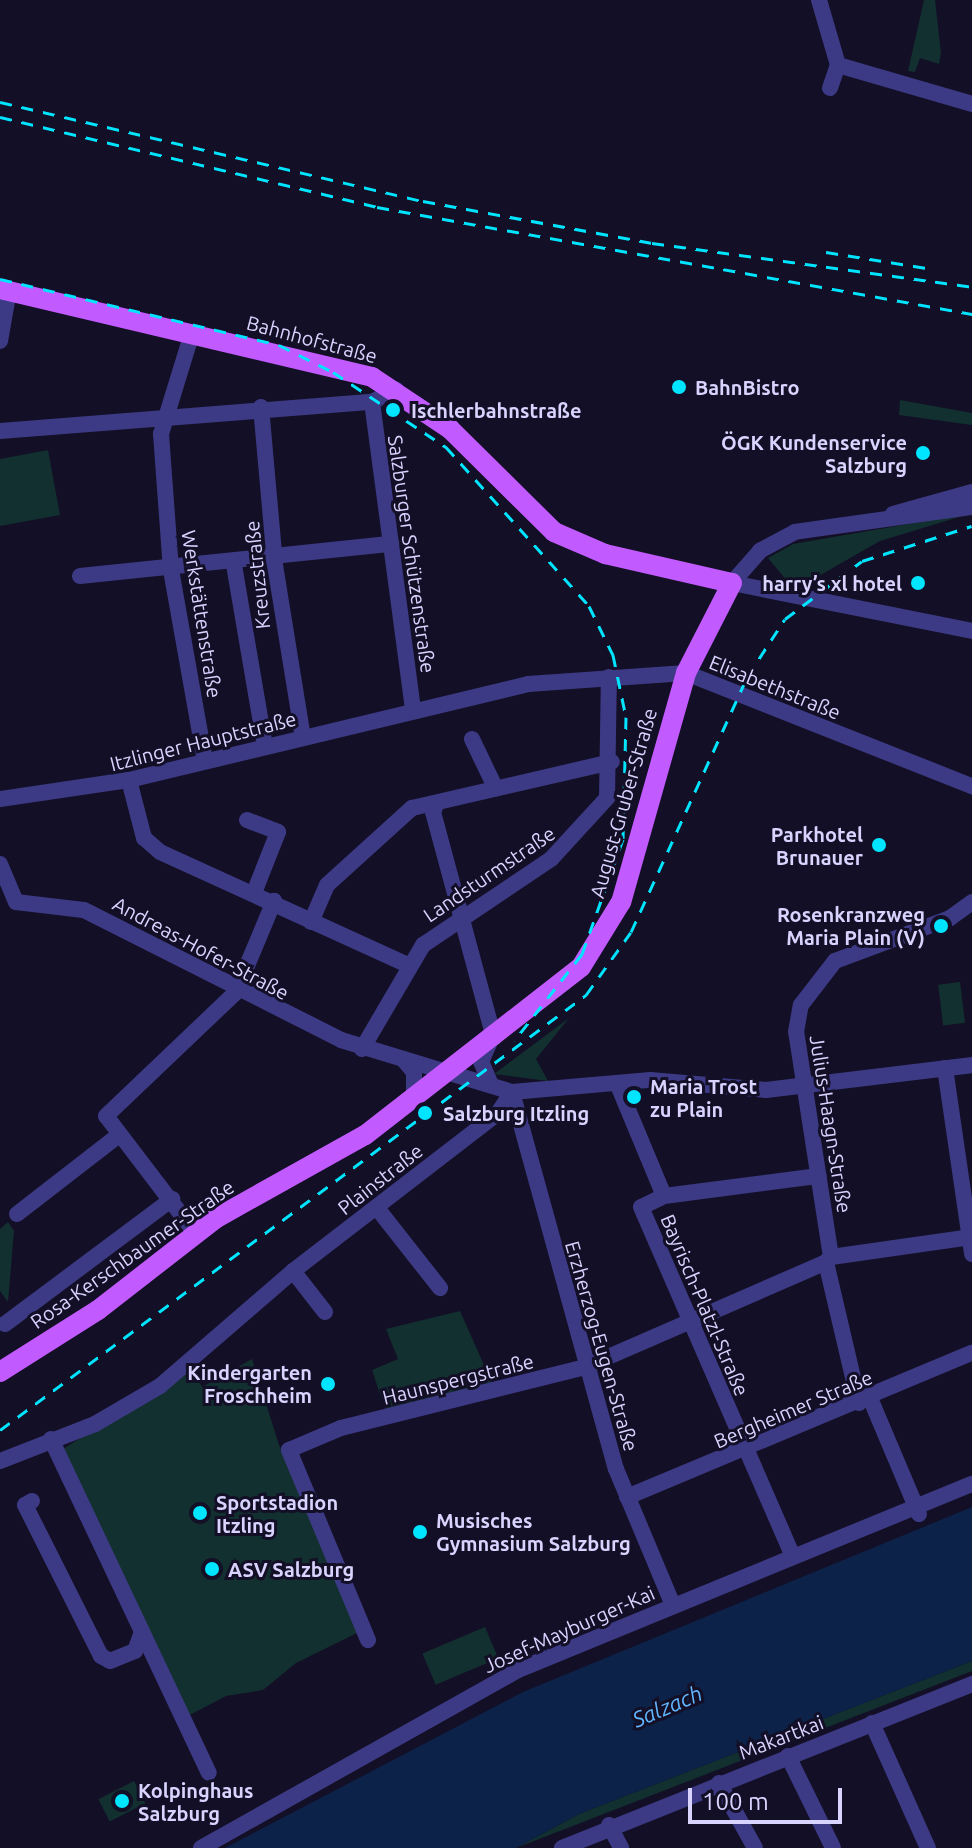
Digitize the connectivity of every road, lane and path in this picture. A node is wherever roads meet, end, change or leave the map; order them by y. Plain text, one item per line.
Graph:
1 (819, 0) edge
2 (838, 65) junction
3 (830, 88) dead end
4 (972, 104) edge
5 (5, 289) edge
6 (192, 333) junction
7 (0, 341) edge
8 (373, 392) junction
9 (261, 407) junction
10 (168, 417) junction
11 (0, 431) edge
12 (972, 492) edge
13 (972, 507) edge
14 (891, 515) junction
15 (391, 544) junction
16 (757, 554) junction
17 (274, 560) junction
18 (234, 565) junction
19 (171, 570) junction
20 (80, 576) dead end
21 (732, 583) junction
22 (766, 590) junction
23 (972, 631) edge
24 (686, 673) junction
25 (609, 677) junction
26 (413, 710) junction
27 (303, 737) junction
28 (472, 739) dead end
29 (265, 746) junction
30 (205, 760) junction
31 (612, 762) junction
32 (129, 780) junction
33 (972, 786) edge
34 (496, 789) junction
35 (0, 799) edge
36 (437, 803) junction
37 (247, 820) dead end
38 (0, 864) edge
39 (254, 893) junction
40 (274, 901) junction
41 (972, 902) edge
42 (460, 915) junction
43 (311, 922) junction
44 (406, 964) junction
45 (236, 992) junction
46 (492, 1039) junction
47 (362, 1049) junction
48 (403, 1059) junction
49 (972, 1065) edge
50 (945, 1068) junction
51 (451, 1070) junction
52 (617, 1083) junction
53 (491, 1085) junction
54 (805, 1087) junction
55 (512, 1092) junction
56 (414, 1099) junction
57 (120, 1134) junction
58 (819, 1176) junction
59 (664, 1196) junction
60 (172, 1199) junction
61 (377, 1208) junction
62 (17, 1214) dead end
63 (196, 1234) junction
64 (971, 1243) edge
65 (828, 1260) junction
66 (293, 1271) junction
67 (440, 1288) dead end
68 (325, 1312) dead end
69 (690, 1323) junction
70 (5, 1324) dead end
71 (970, 1361) edge
72 (585, 1367) junction
73 (0, 1372) edge
74 (865, 1400) junction
75 (51, 1439) junction
76 (746, 1450) junction
77 (0, 1461) edge
78 (972, 1484) edge
79 (627, 1497) junction
80 (32, 1501) dead end
81 (917, 1511) junction
82 (793, 1556) junction
83 (673, 1605) junction
84 (142, 1632) junction
85 (368, 1640) dead end
86 (972, 1684) edge
87 (872, 1723) junction
88 (788, 1756) junction
89 (209, 1773) dead end
90 (719, 1783) junction
91 (609, 1825) junction
92 (201, 1848) edge
93 (562, 1848) edge
94 (621, 1848) edge
95 (755, 1848) edge
96 (833, 1848) edge
97 (928, 1848) edge

1 - 2 street
2 - 3 street
2 - 4 street
5 - 6 main road, Bahnhofstraße
5 - 7 street
6 - 8 main road, Bahnhofstraße
6 - 10 street, Werkstättenstraße
8 - 9 street
8 - 15 street, Salzburger Schützenstraße
8 - 21 main road, Bahnhofstraße
9 - 10 street
9 - 17 street, Kreuzstraße
10 - 11 street
10 - 19 street, Werkstättenstraße
12 - 14 street
13 - 14 street
14 - 16 street
15 - 17 street
15 - 26 street, Salzburger Schützenstraße
16 - 21 street
16 - 22 street
17 - 18 street
17 - 27 street, Kreuzstraße
18 - 19 street
18 - 29 street
19 - 20 street
19 - 30 street, Werkstättenstraße
21 - 22 street
21 - 24 main road, August-Gruber-Straße
22 - 23 street
24 - 25 street, Elisabethstraße
24 - 33 street, Elisabethstraße
24 - 46 main road, August-Gruber-Straße
25 - 26 street, Elisabethstraße
25 - 31 street, Landsturmstraße
26 - 27 street, Itzlinger Hauptstraße
27 - 29 street, Itzlinger Hauptstraße
28 - 34 street
29 - 30 street, Itzlinger Hauptstraße
30 - 32 street, Itzlinger Hauptstraße
31 - 34 street
31 - 42 street, Landsturmstraße
32 - 35 street, Itzlinger Hauptstraße
32 - 39 street
34 - 36 street
36 - 42 street
36 - 43 street
37 - 39 street
38 - 45 street, Andreas-Hofer-Straße
39 - 40 street
40 - 43 street
40 - 45 street
41 - 54 street, Julius-Haagn-Straße
42 - 44 street, Landsturmstraße
42 - 46 street
43 - 44 street
44 - 47 street, Landsturmstraße
45 - 47 street, Andreas-Hofer-Straße
45 - 57 street
46 - 51 main road, August-Gruber-Straße
46 - 53 street
47 - 48 street, Andreas-Hofer-Straße
48 - 51 street, Andreas-Hofer-Straße
48 - 56 street
49 - 50 street
50 - 54 street
50 - 64 street
51 - 53 street, Andreas-Hofer-Straße
51 - 56 main road, Rosa-Kerschbaumer-Straße
52 - 54 street
52 - 55 street
52 - 59 street, Bayrisch-Platzl-Straße
53 - 55 street, Andreas-Hofer-Straße
54 - 58 street, Julius-Haagn-Straße
55 - 61 street, Plainstraße
55 - 72 street, Erzherzog-Eugen-Straße
56 - 63 main road, Rosa-Kerschbaumer-Straße
57 - 60 street
57 - 62 street
58 - 59 street
58 - 65 street, Julius-Haagn-Straße
59 - 69 street, Bayrisch-Platzl-Straße
60 - 63 street
60 - 70 street
61 - 66 street, Plainstraße
61 - 67 street
63 - 73 main road, Rosa-Kerschbaumer-Straße
64 - 65 street, Haunspergstraße
65 - 69 street, Haunspergstraße
65 - 74 street, Julius-Haagn-Straße
66 - 68 street
66 - 75 street, Plainstraße
69 - 72 street, Haunspergstraße
69 - 76 street, Bayrisch-Platzl-Straße
71 - 74 street, Bergheimer Straße
72 - 79 street, Erzherzog-Eugen-Straße
72 - 85 street, Haunspergstraße
74 - 76 street, Bergheimer Straße
74 - 81 street, Julius-Haagn-Straße
75 - 77 street, Plainstraße
75 - 84 street
76 - 79 street, Bergheimer Straße
76 - 82 street, Bayrisch-Platzl-Straße
78 - 81 street, Josef-Mayburger-Kai
79 - 83 street, Erzherzog-Eugen-Straße
80 - 84 street
81 - 82 street, Josef-Mayburger-Kai
82 - 83 street, Josef-Mayburger-Kai
83 - 92 street, Josef-Mayburger-Kai
84 - 89 street
86 - 87 street, Makartkai
87 - 88 street, Makartkai
87 - 97 street
88 - 90 street, Makartkai
88 - 96 street
90 - 91 street, Makartkai
90 - 95 street
91 - 93 street, Makartkai
91 - 94 street

